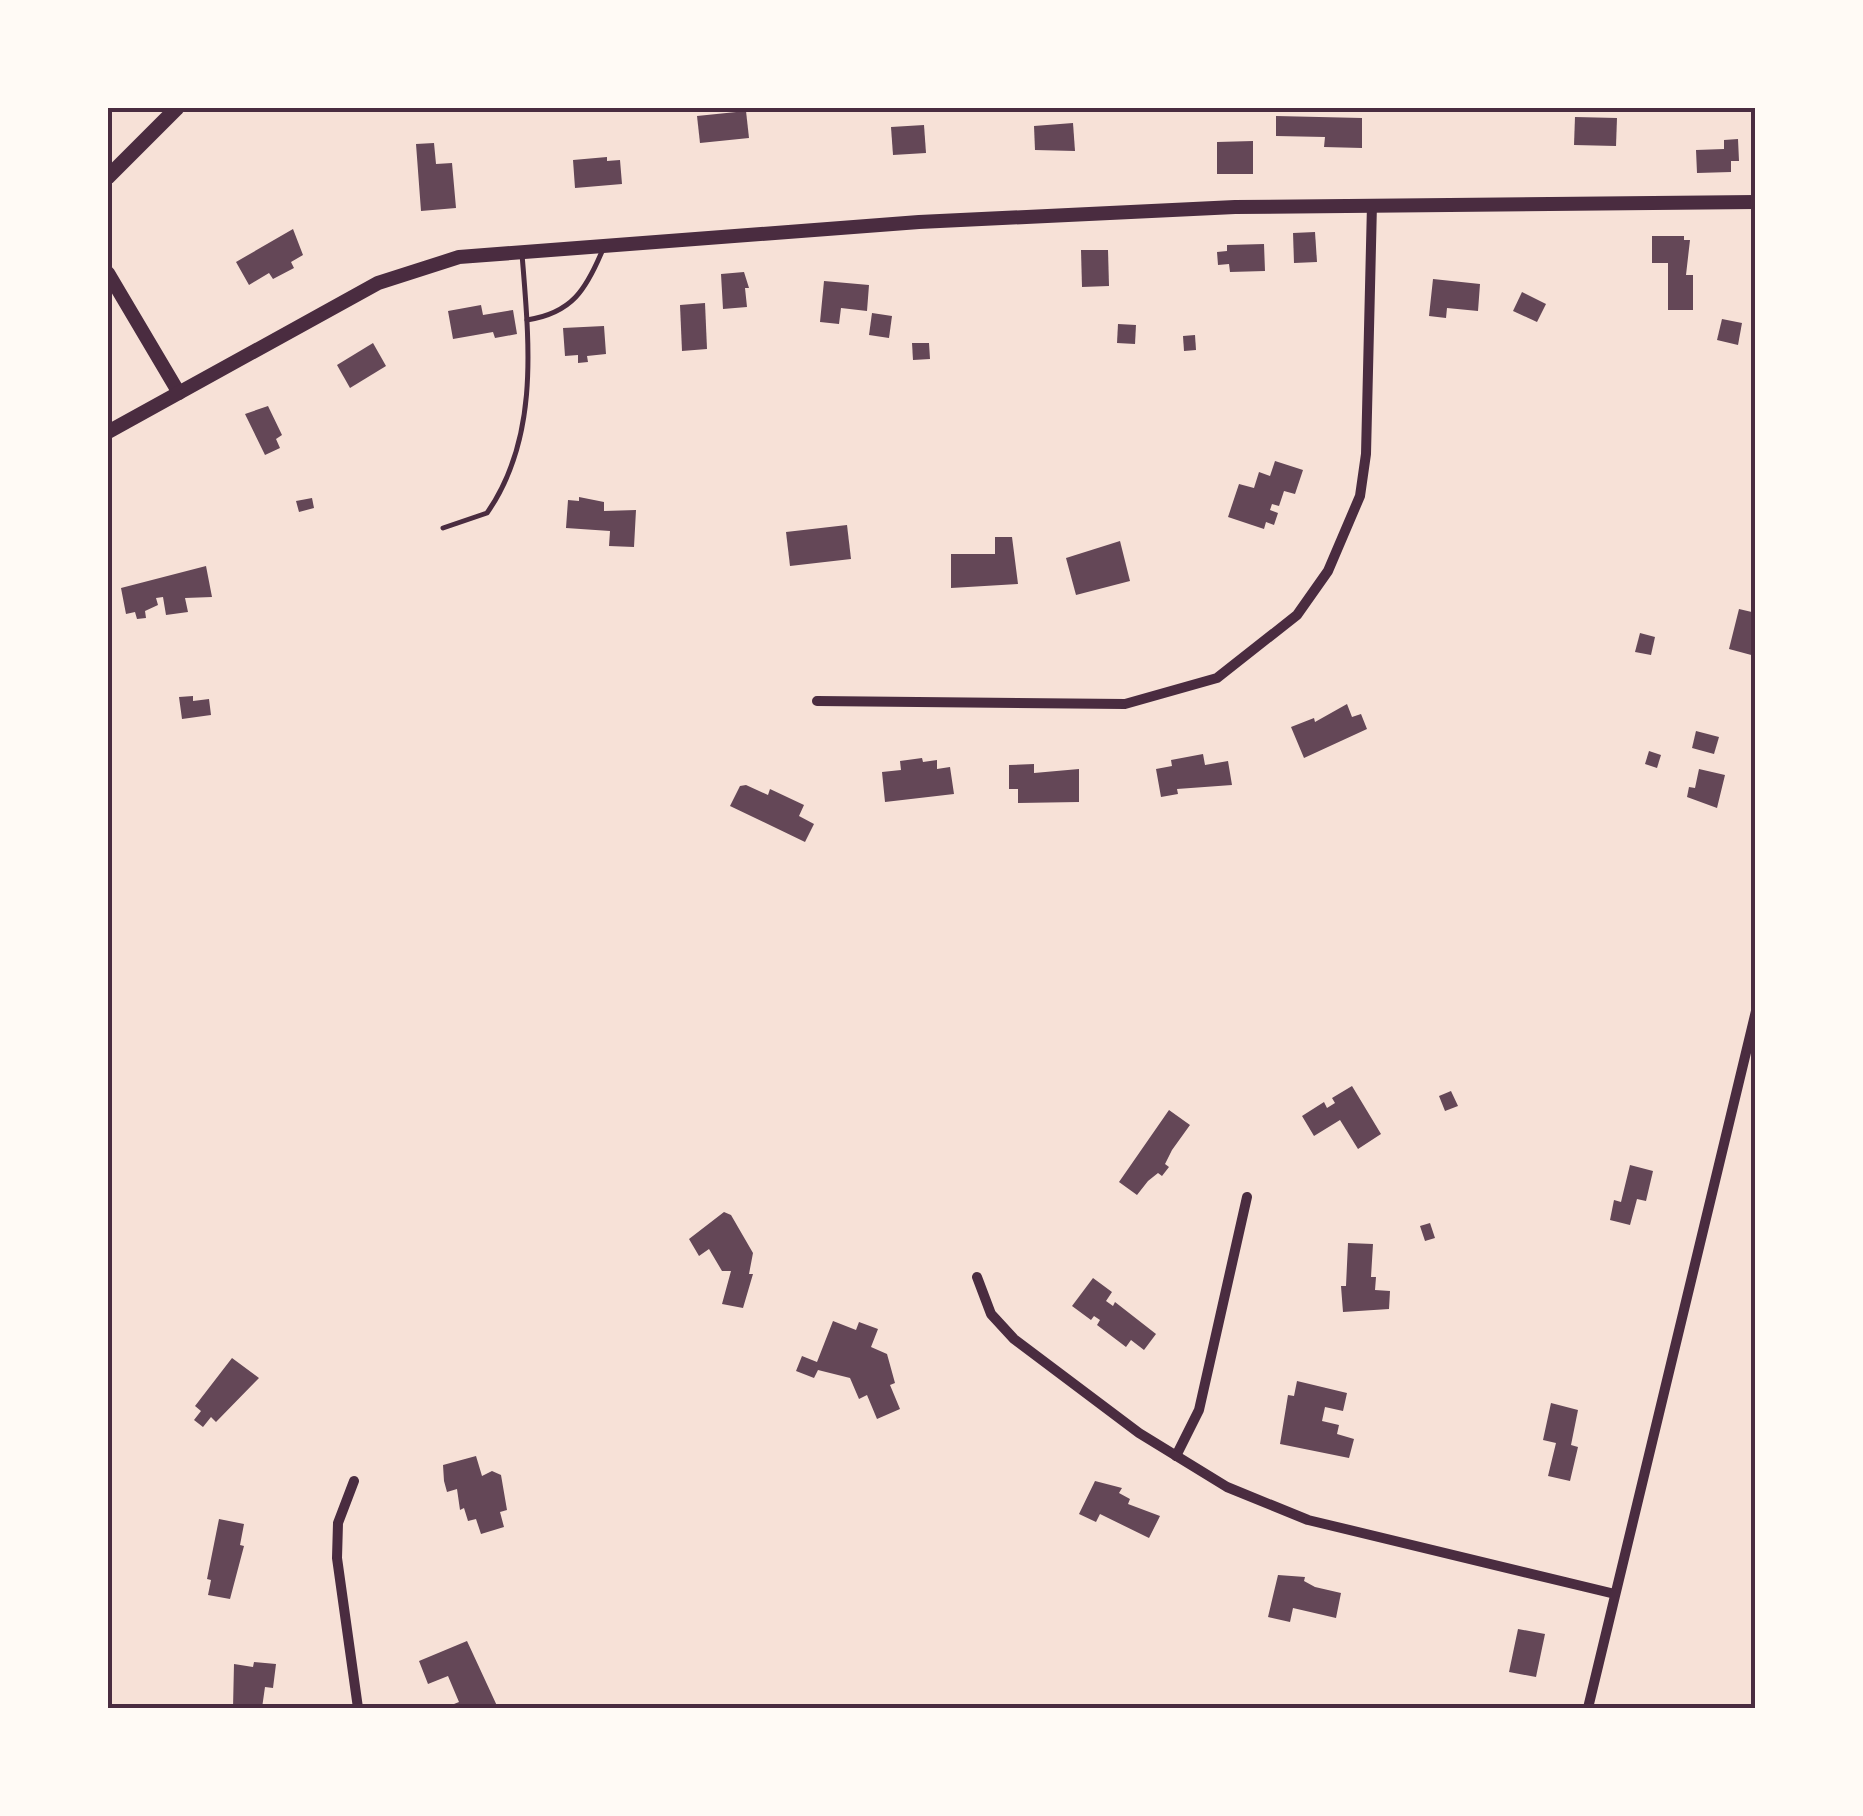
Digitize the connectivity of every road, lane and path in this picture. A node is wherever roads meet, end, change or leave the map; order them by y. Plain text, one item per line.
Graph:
1 (177, 108) edge
2 (108, 177) edge
3 (1756, 202) edge
4 (1372, 204) junction
5 (604, 245) junction
6 (522, 251) junction
7 (108, 273) edge
8 (527, 320) junction
9 (180, 393) junction
10 (108, 432) edge
11 (444, 528) dead end
12 (816, 701) dead end
13 (1756, 1011) edge
14 (1246, 1197) dead end
15 (977, 1277) dead end
16 (1176, 1456) junction
17 (354, 1481) dead end
18 (1615, 1594) junction
19 (358, 1708) edge
20 (1588, 1708) edge

1 - 2 main road
3 - 4 street
4 - 5 street
4 - 12 street
5 - 6 street
5 - 8 lane
6 - 8 lane
6 - 9 street
7 - 9 street
8 - 11 lane
9 - 10 street
13 - 18 street
14 - 16 street
15 - 16 street
16 - 18 street
17 - 19 street
18 - 20 street

